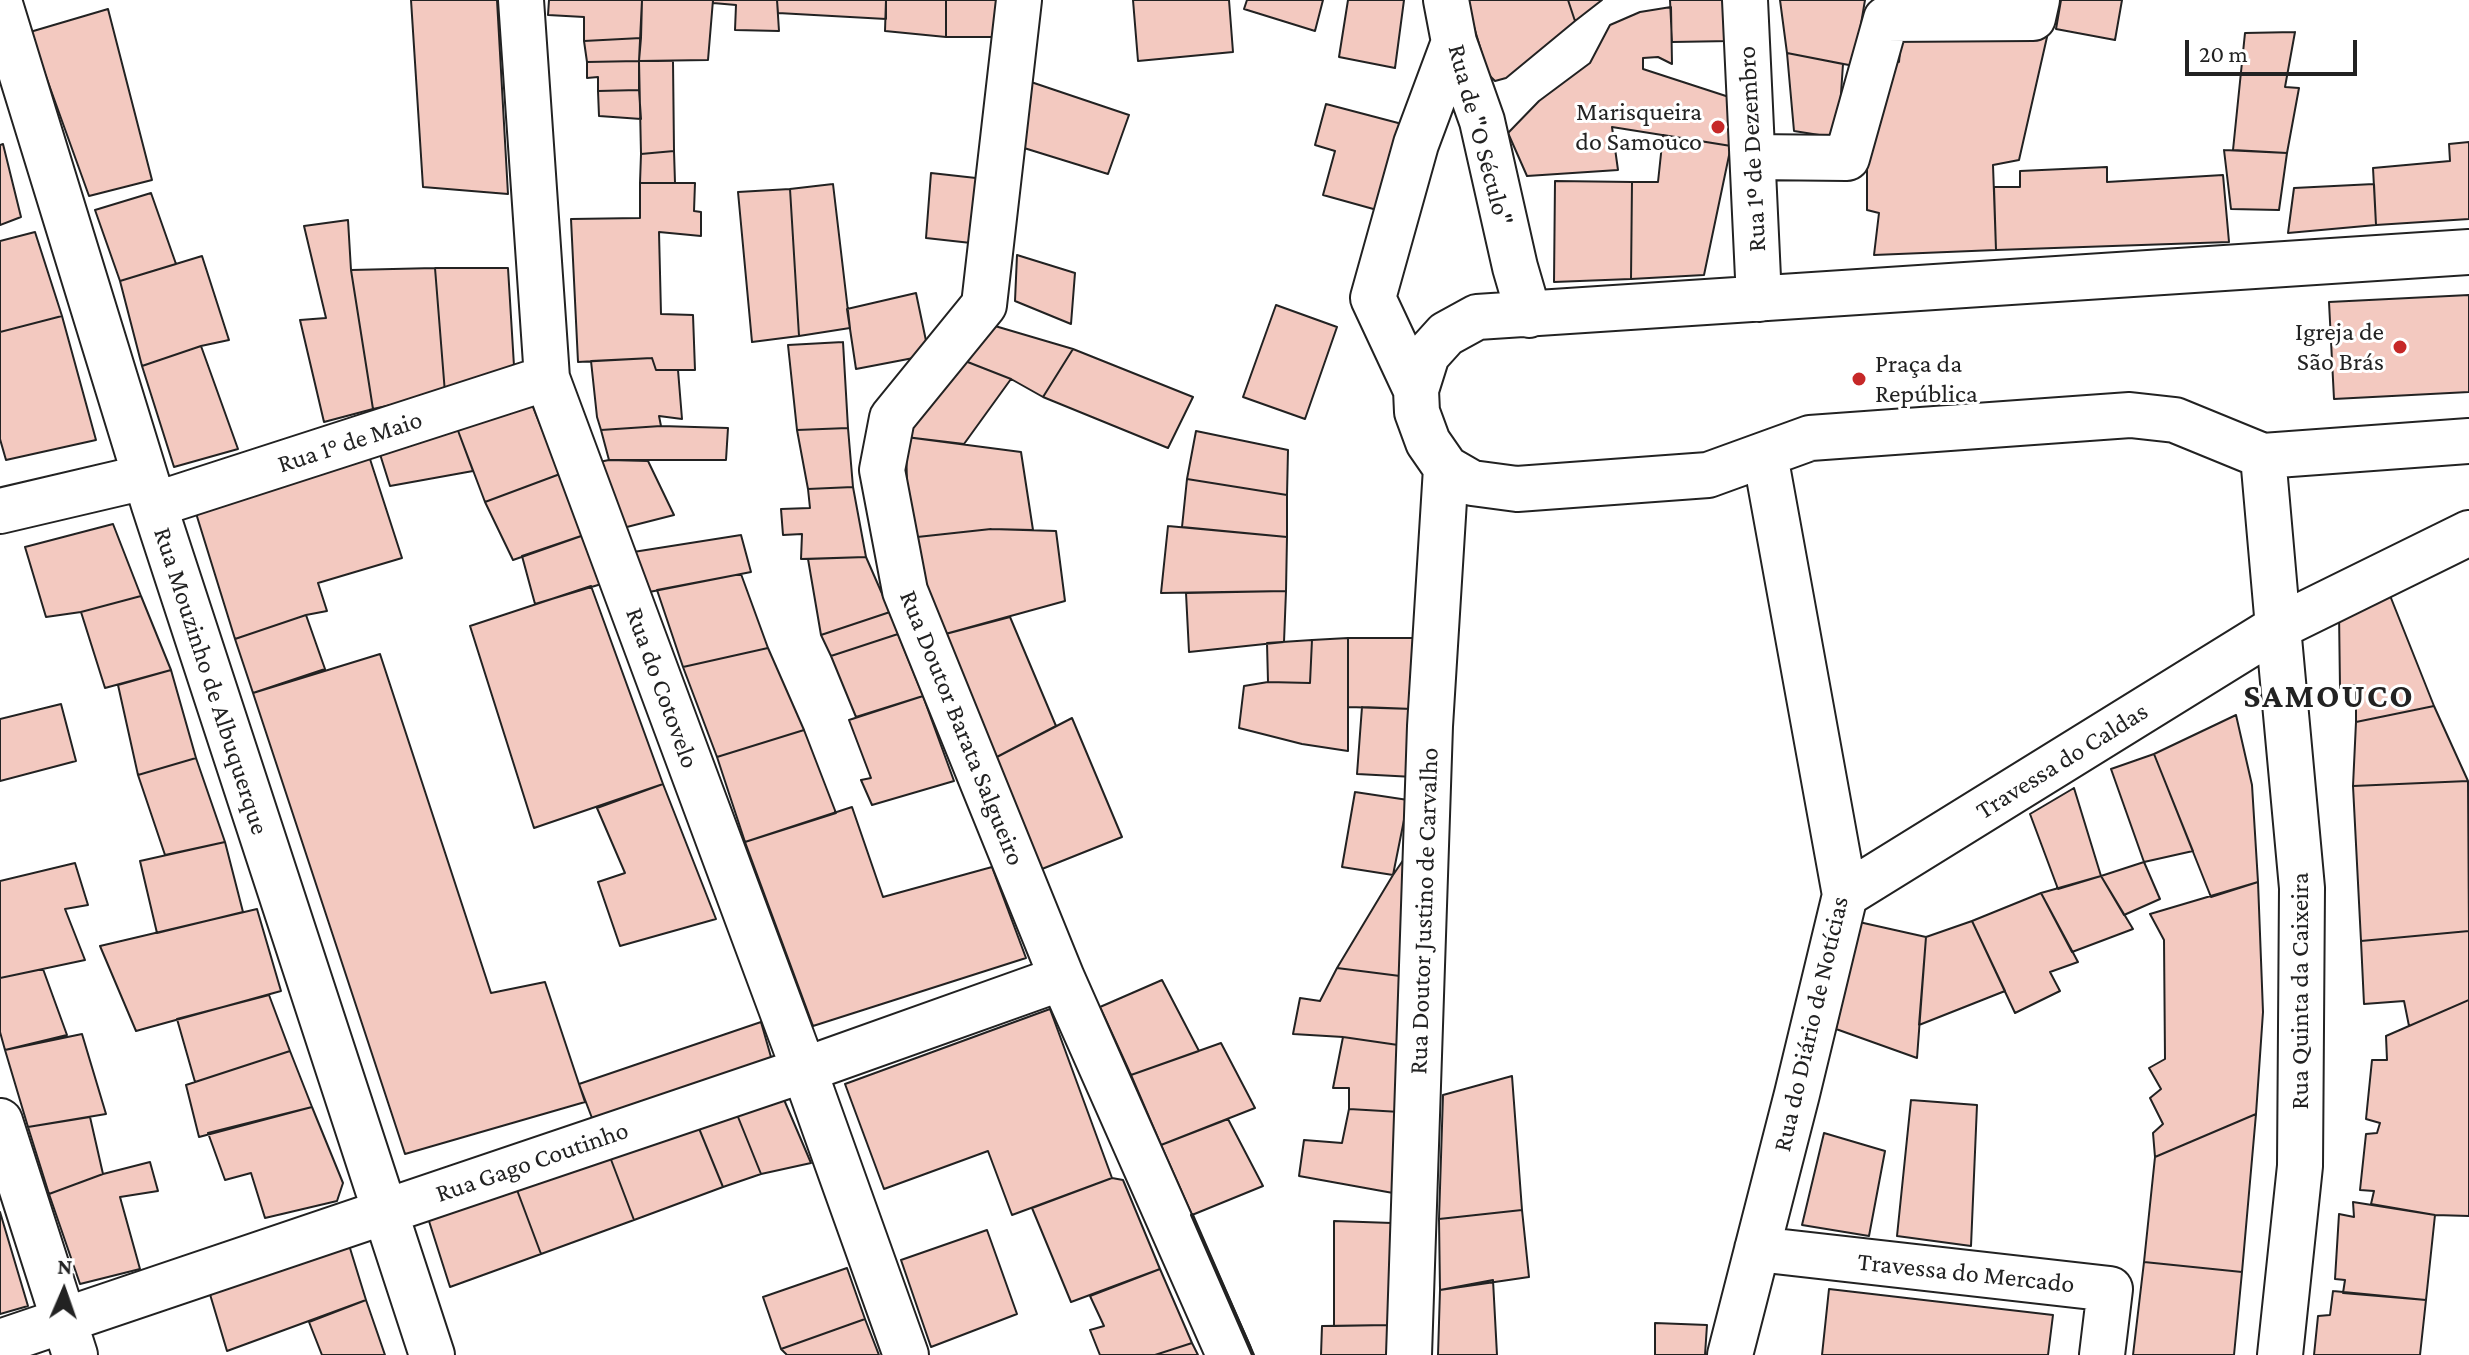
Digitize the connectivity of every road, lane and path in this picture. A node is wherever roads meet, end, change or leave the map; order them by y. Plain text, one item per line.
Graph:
1 (521, 0) edge
2 (1019, 0) edge
3 (1446, 0) edge
4 (1745, 0) edge
5 (2037, 0) edge
6 (0, 4) edge
7 (1454, 42) junction
8 (1753, 157) junction
9 (2469, 252) edge
10 (1759, 299) junction
11 (1529, 315) junction
12 (547, 378) junction
13 (1416, 390) junction
14 (2469, 441) edge
15 (1765, 455) junction
16 (2263, 456) junction
17 (1446, 468) junction
18 (149, 491) junction
19 (0, 511) edge
20 (2469, 533) edge
21 (2278, 627) junction
22 (1845, 895) junction
23 (1062, 978) junction
24 (804, 1070) junction
25 (0, 1121) edge
26 (384, 1212) junction
27 (1757, 1249) junction
28 (70, 1338) edge
29 (0, 1342) edge
30 (432, 1355) edge
31 (906, 1355) edge
32 (1229, 1355) edge
33 (1409, 1355) edge
34 (1730, 1355) edge
35 (2102, 1355) edge
36 (2280, 1355) edge

1 - 12 street, Rua do Cotovelo
2 - 23 street, Rua Doutor Barata Salgueiro
3 - 7 street, Rua de "O Século"
4 - 8 street, Rua 1º de Dezembro
5 - 8 street
6 - 18 street, Rua Mouzinho de Albuquerque
7 - 11 street, Rua de "O Século"
7 - 13 street
8 - 10 street, Rua 1º de Dezembro
9 - 10 street
10 - 11 street
11 - 13 street
12 - 18 street, Rua 1° de Maio
12 - 24 street, Rua do Cotovelo
13 - 17 street
14 - 16 street
15 - 16 street
15 - 17 street
15 - 22 street, Rua do Diário de Notícias
16 - 21 street, Rua Quinta da Caixeira
17 - 33 street, Rua Doutor Justino de Carvalho
18 - 19 street, Rua 1° de Maio
18 - 26 street, Rua Mouzinho de Albuquerque
20 - 21 street, Travessa do Caldas
21 - 22 street, Travessa do Caldas
21 - 36 street, Rua Quinta da Caixeira
22 - 27 street, Rua do Diário de Notícias
23 - 24 street, Rua Gago Coutinho
23 - 32 street, Rua Doutor Barata Salgueiro
24 - 26 street, Rua Gago Coutinho
24 - 31 street, Rua do Cotovelo
25 - 28 street
26 - 28 street, Rua Gago Coutinho
26 - 30 street, Rua Mouzinho de Albuquerque
27 - 34 street, Rua do Diário de Notícias
27 - 35 street, Travessa do Mercado
28 - 29 street, Rua Gago Coutinho

